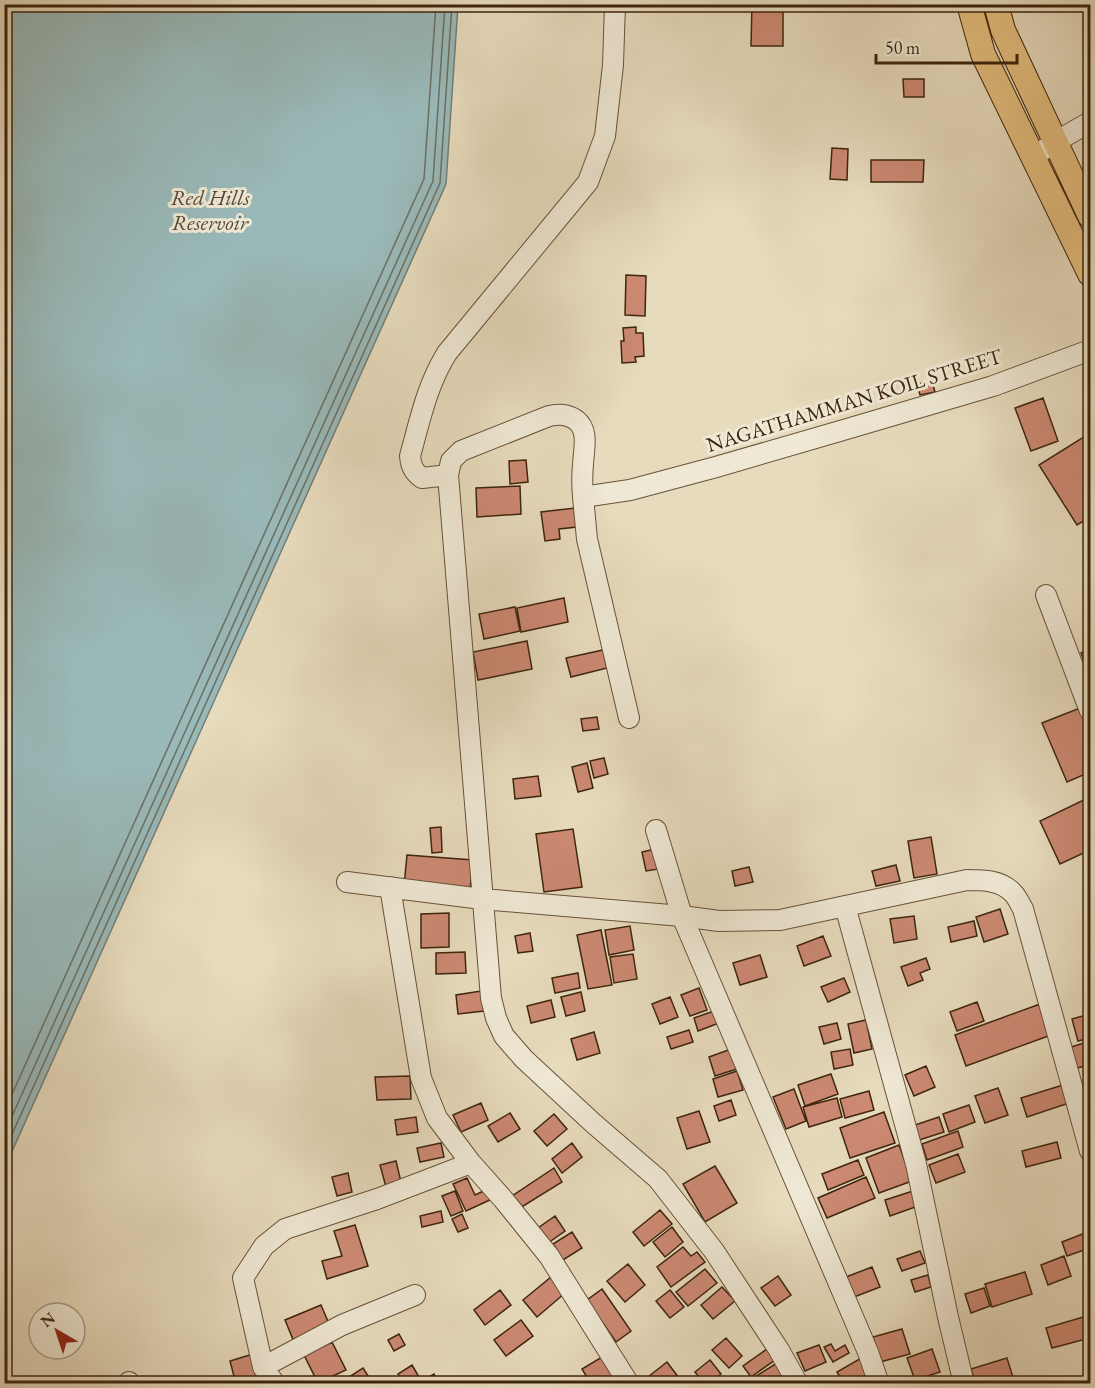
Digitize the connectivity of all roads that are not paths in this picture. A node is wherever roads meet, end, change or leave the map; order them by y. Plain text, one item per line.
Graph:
1 (615, 4) edge
2 (969, 4) edge
3 (996, 4) edge
4 (1090, 122) edge
5 (1055, 142) junction
6 (1033, 157) junction
7 (1090, 216) edge
8 (1090, 274) edge
9 (1090, 350) edge
10 (448, 475) junction
11 (583, 496) junction
12 (1046, 595) dead end
13 (1090, 711) edge
14 (628, 718) dead end
15 (656, 830) dead end
16 (347, 882) dead end
17 (390, 887) junction
18 (483, 899) junction
19 (845, 906) junction
20 (682, 916) junction
21 (1090, 1151) edge
22 (471, 1163) junction
23 (415, 1294) dead end
24 (263, 1367) junction
25 (275, 1383) edge
26 (629, 1383) edge
27 (798, 1383) edge
28 (879, 1383) edge
29 (964, 1383) edge

1 - 10 street
2 - 6 main road
3 - 5 main road
4 - 5 street
5 - 6 street
5 - 7 main road
6 - 8 main road
9 - 11 street, NAGATHAMMAN KOIL STREET
10 - 11 street
10 - 18 street
11 - 14 street
12 - 13 street
15 - 20 street
16 - 17 street
17 - 18 street
17 - 22 street
18 - 20 street
18 - 27 street
19 - 20 street
19 - 21 street
19 - 29 street
20 - 28 street
22 - 24 street
22 - 26 street
23 - 24 street
24 - 25 street

